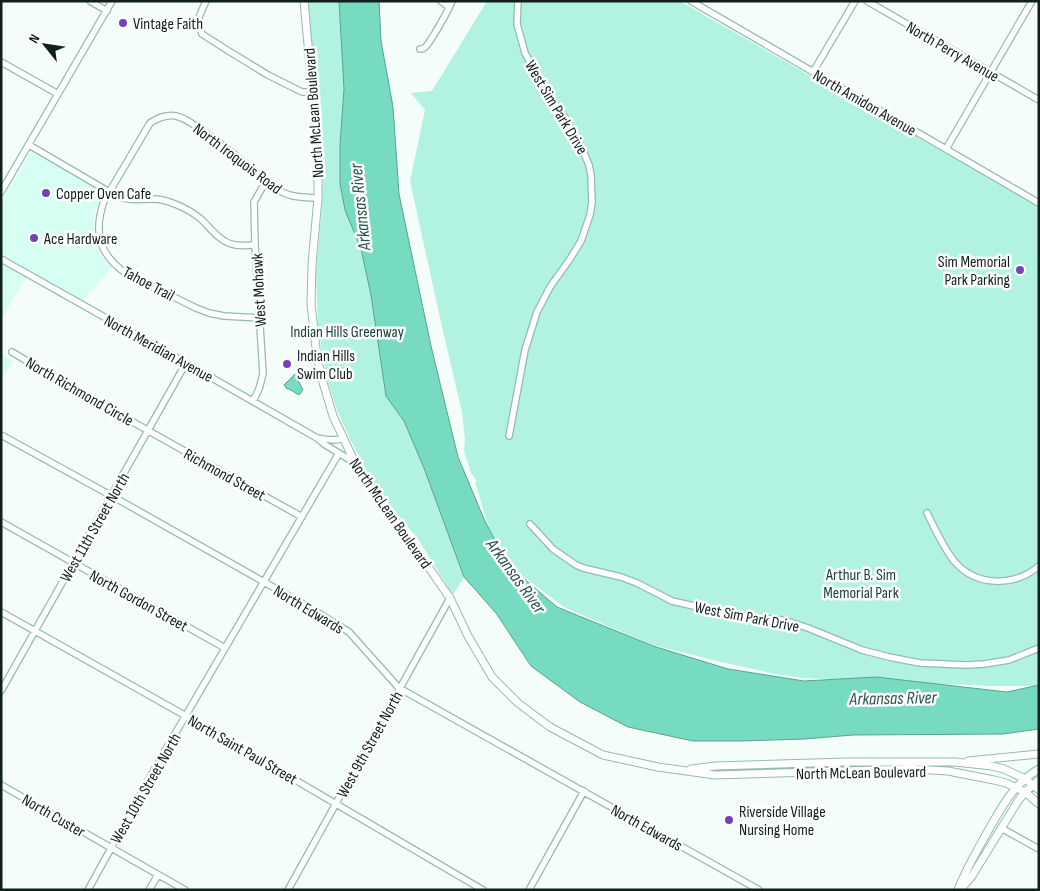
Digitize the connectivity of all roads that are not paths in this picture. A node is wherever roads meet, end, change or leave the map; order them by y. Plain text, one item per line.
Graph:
1 (90, 1) edge
2 (112, 1) edge
3 (206, 1) edge
4 (304, 1) edge
5 (441, 1) edge
6 (518, 1) edge
7 (691, 1) edge
8 (854, 1) edge
9 (867, 1) edge
10 (1032, 1) edge
11 (451, 4) edge
12 (107, 11) junction
13 (420, 50) dead end
14 (1, 62) edge
15 (813, 72) junction
16 (991, 72) junction
17 (312, 92) junction
18 (58, 94) junction
19 (1039, 100) edge
20 (28, 145) junction
21 (946, 149) junction
22 (268, 182) junction
23 (1, 192) edge
24 (109, 192) junction
25 (318, 198) junction
26 (1039, 203) edge
27 (256, 245) junction
28 (1, 259) edge
29 (259, 318) junction
30 (12, 352) dead end
31 (186, 363) junction
32 (254, 401) junction
33 (148, 431) junction
34 (1, 435) edge
35 (509, 436) dead end
36 (317, 438) junction
37 (343, 438) junction
38 (339, 453) junction
39 (355, 463) junction
40 (112, 496) junction
41 (927, 513) dead end
42 (302, 517) junction
43 (1, 522) edge
44 (530, 524) dead end
45 (74, 563) junction
46 (1039, 566) edge
47 (264, 582) junction
48 (450, 598) junction
49 (1, 612) edge
50 (35, 630) junction
51 (225, 648) junction
52 (1039, 648) edge
53 (399, 688) junction
54 (1, 691) edge
55 (186, 716) junction
56 (1039, 754) edge
57 (955, 762) junction
58 (1039, 769) edge
59 (684, 770) junction
60 (1025, 779) junction
61 (1036, 782) edge
62 (1, 785) edge
63 (1016, 788) junction
64 (1039, 790) edge
65 (584, 791) junction
66 (1025, 792) junction
67 (336, 803) junction
68 (1039, 804) edge
69 (1001, 828) junction
70 (111, 848) junction
71 (1039, 848) edge
72 (158, 874) junction
73 (88, 890) edge
74 (149, 890) edge
75 (185, 890) edge
76 (288, 890) edge
77 (483, 890) edge
78 (529, 890) edge
79 (759, 890) edge
80 (959, 890) edge

1 - 12 street
2 - 12 street
3 - 17 street
4 - 17 main road, North McLean Boulevard
5 - 11 street
6 - 35 street, West Sim Park Drive
7 - 15 street, North Amidon Avenue
8 - 15 street
9 - 16 street, North Perry Avenue
10 - 16 street
11 - 13 street
12 - 18 street
14 - 18 street
15 - 21 street, North Amidon Avenue
16 - 19 street, North Perry Avenue
16 - 21 street
17 - 25 main road, North McLean Boulevard
18 - 20 street
20 - 23 street
20 - 24 street
21 - 26 street, North Amidon Avenue
22 - 24 street, North Iroquois Road
22 - 25 street, North Iroquois Road
22 - 27 street, West Mohawk
24 - 27 street
24 - 29 street, Tahoe Trail
25 - 37 main road, North McLean Boulevard
27 - 29 street, West Mohawk
28 - 31 street, North Meridian Avenue
29 - 32 street, West Mohawk
30 - 33 street, North Richmond Circle
31 - 32 street, North Meridian Avenue
31 - 33 street, West 11th Street North
32 - 36 street, North Meridian Avenue
33 - 40 street, West 11th Street North
33 - 42 street, Richmond Street
34 - 40 street, North Edwards
36 - 37 street, North Meridian Avenue
36 - 38 street, North Meridian Avenue
37 - 39 main road, North McLean Boulevard
38 - 39 street, North Meridian Avenue
38 - 42 street, West 10th Street North
39 - 48 main road, North McLean Boulevard
40 - 45 street, West 11th Street North
40 - 47 street, North Edwards
41 - 46 street
42 - 47 street, West 10th Street North
43 - 45 street, North Gordon Street
44 - 52 street, West Sim Park Drive
45 - 50 street, West 11th Street North
45 - 51 street, North Gordon Street
47 - 51 street, West 10th Street North
47 - 53 street, North Edwards
48 - 53 street, West 9th Street North
48 - 59 main road, North McLean Boulevard
49 - 50 street, North Saint Paul Street
50 - 54 street, West 11th Street North
50 - 55 street, North Saint Paul Street
51 - 55 street, West 10th Street North
53 - 65 street, North Edwards
53 - 67 street, West 9th Street North
55 - 67 street, North Saint Paul Street
55 - 70 street, West 10th Street North
56 - 57 main road
57 - 59 main road, North McLean Boulevard
57 - 60 main road, North McLean Boulevard
58 - 60 main road
59 - 63 main road, North McLean Boulevard
60 - 61 main road, North McLean Boulevard
60 - 63 main road
61 - 64 main road
61 - 66 main road
62 - 70 street, North Custer
63 - 66 main road, North McLean Boulevard
63 - 80 main road
65 - 78 street
65 - 79 street, North Edwards
66 - 68 main road
66 - 69 main road
67 - 76 street, West 9th Street North
67 - 77 street, North Saint Paul Street
69 - 71 street
69 - 80 main road
70 - 72 street, North Custer
70 - 73 street, West 10th Street North
72 - 74 street
72 - 75 street, North Custer

